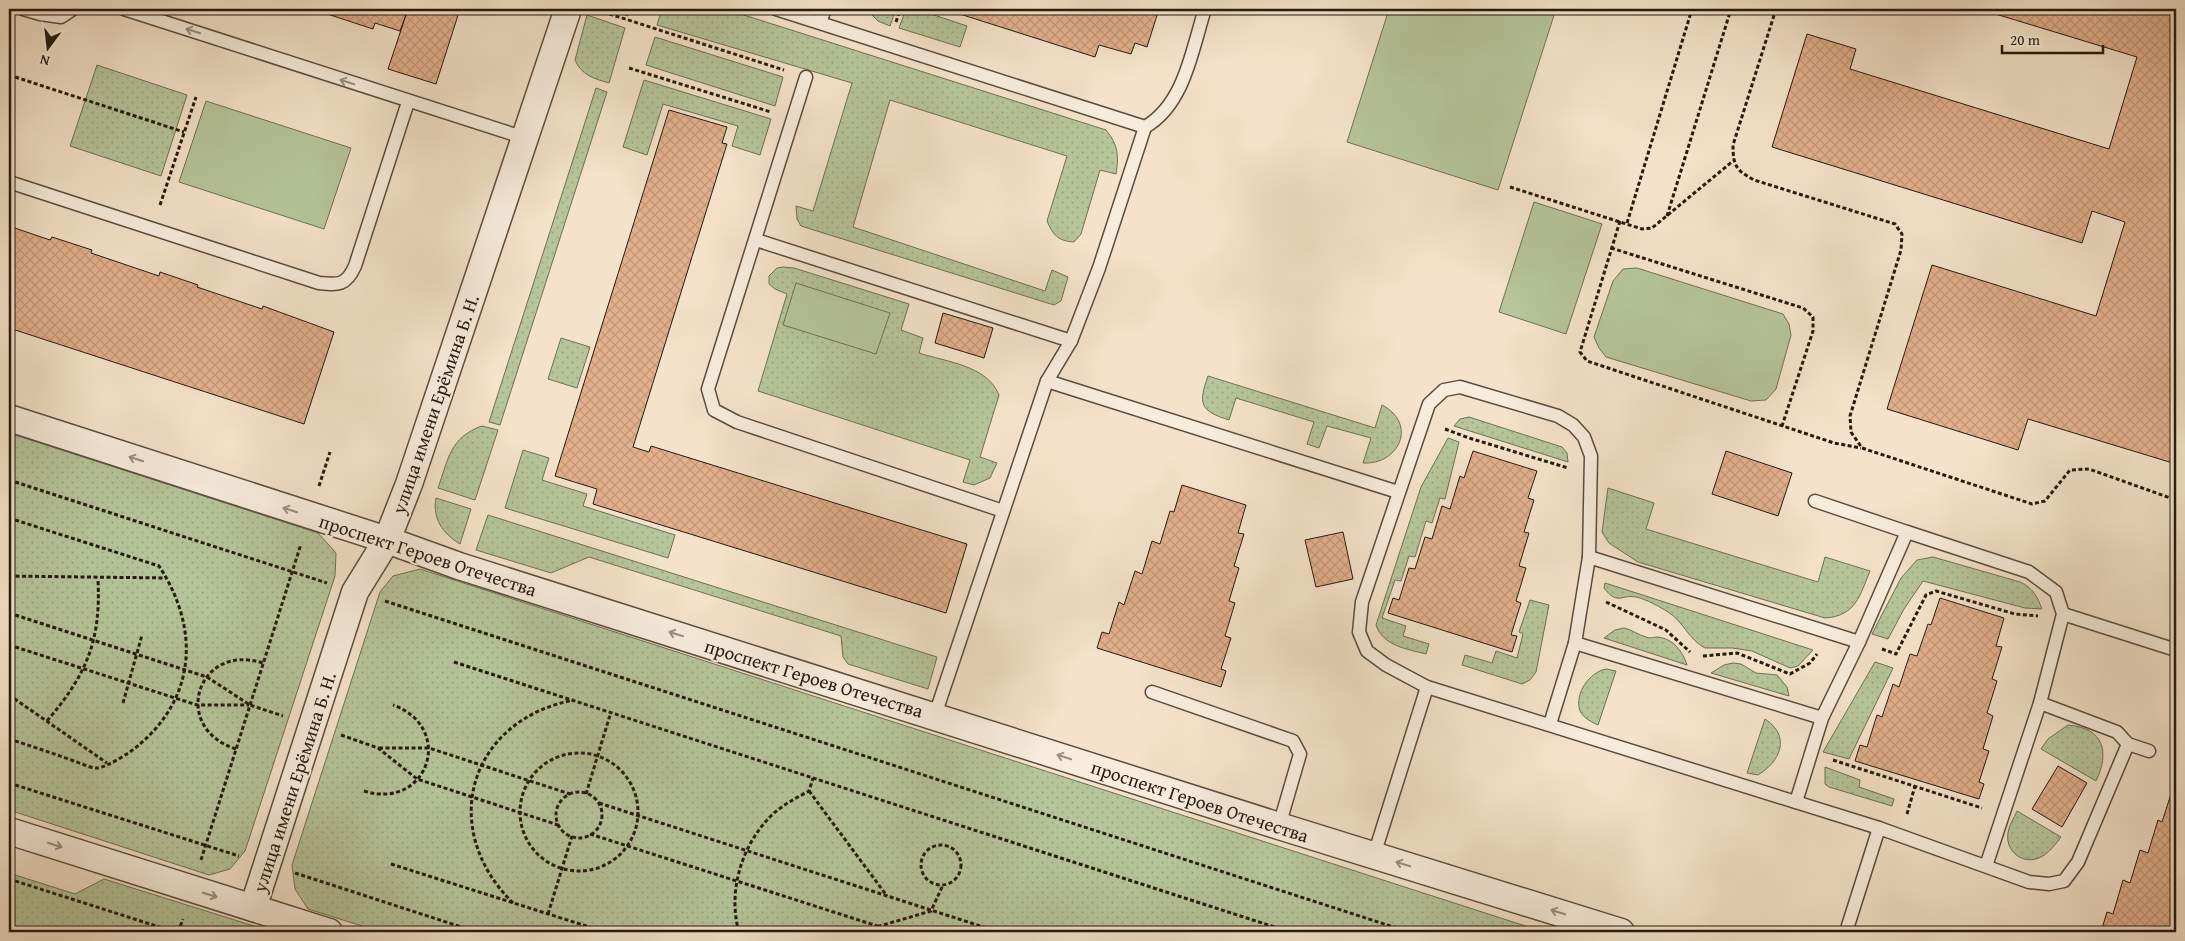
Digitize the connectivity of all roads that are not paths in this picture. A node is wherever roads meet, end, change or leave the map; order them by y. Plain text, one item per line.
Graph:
1 (23, 9) edge
2 (73, 9) edge
3 (124, 9) edge
4 (568, 9) edge
5 (776, 9) edge
6 (824, 9) edge
7 (1205, 9) edge
8 (820, 22) junction
9 (806, 77) road end
10 (408, 102) junction
11 (1145, 127) junction
12 (525, 138) junction
13 (9, 182) edge
14 (756, 240) junction
15 (1071, 341) junction
16 (1047, 382) junction
17 (9, 418) edge
18 (1398, 492) junction
19 (1815, 501) dead end
20 (1003, 511) junction
21 (1907, 532) junction
22 (387, 540) junction
23 (1589, 557) junction
24 (2063, 614) junction
25 (1859, 642) junction
26 (1575, 643) junction
27 (2176, 650) edge
28 (1427, 687) junction
29 (1152, 692) dead end
30 (2040, 703) junction
31 (935, 716) junction
32 (1822, 718) junction
33 (1550, 724) junction
34 (2128, 744) junction
35 (2149, 751) dead end
36 (1796, 802) junction
37 (1279, 826) junction
38 (1879, 828) junction
39 (9, 830) edge
40 (1374, 855) junction
41 (1986, 866) junction
42 (253, 908) junction
43 (330, 932) edge
44 (1621, 932) edge
45 (1846, 932) edge

1 - 2 lane
10 -> 3 lane
4 - 12 street, улица имени Ерёмина Б. Н.
5 - 8 lane
6 - 8 lane
7 - 11 lane
8 - 11 lane
9 - 14 lane
10 - 12 lane
10 - 13 lane
11 - 15 lane
12 - 22 street, улица имени Ерёмина Б. Н.
14 - 15 lane
14 - 20 lane
15 - 16 lane
16 - 18 lane
16 - 20 lane
22 -> 17 street, проспект Героев Отечества
18 - 23 lane
18 - 28 lane
19 - 21 lane
20 - 31 lane
21 - 24 lane
21 - 25 lane
31 -> 22 street, проспект Героев Отечества
22 - 42 street, улица имени Ерёмина Б. Н.
23 - 25 lane
23 - 26 lane
24 - 27 lane
24 - 30 lane
25 - 32 lane
26 - 32 lane
26 - 33 lane
28 - 33 lane
28 - 40 lane
29 - 37 lane
30 - 34 lane
30 - 41 lane
37 -> 31 street, проспект Героев Отечества
32 - 36 lane
33 - 36 lane
34 - 35 lane
34 - 41 lane
36 - 38 lane
37 - 40 street, проспект Героев Отечества
38 - 41 lane
38 - 45 lane
39 -> 42 street
44 -> 40 street, проспект Героев Отечества
42 - 43 street

